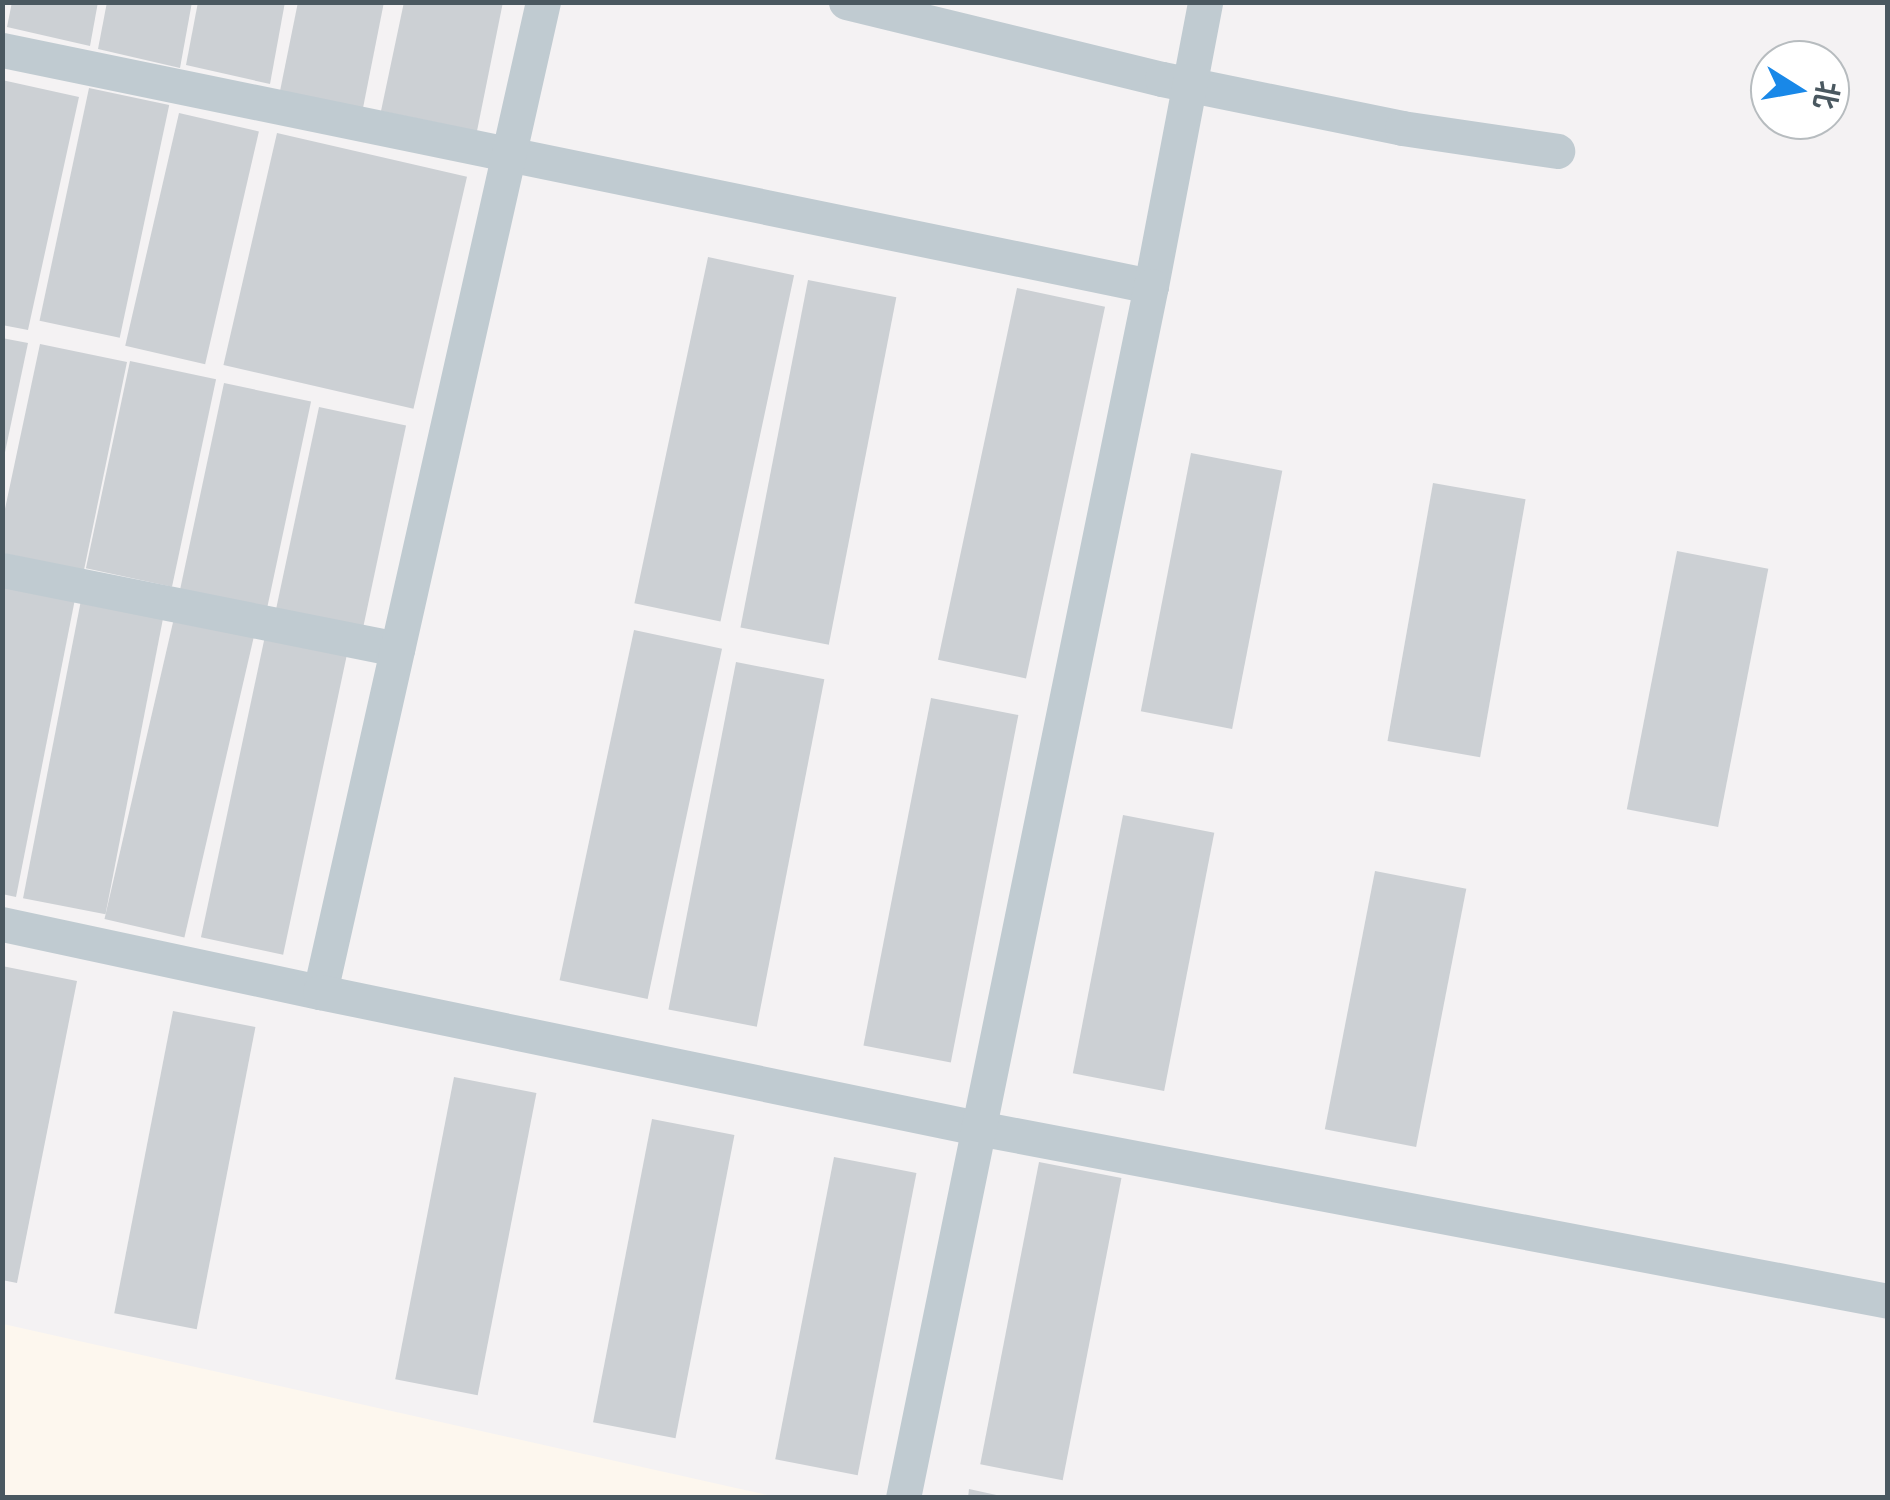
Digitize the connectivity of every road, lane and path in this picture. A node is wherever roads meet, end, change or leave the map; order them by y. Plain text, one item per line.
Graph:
1 (543, 2) edge
2 (846, 2) edge
3 (1204, 2) edge
4 (2, 50) edge
5 (1189, 84) junction
6 (1557, 151) dead end
7 (509, 154) junction
8 (1151, 286) junction
9 (2, 570) edge
10 (398, 649) junction
11 (2, 924) edge
12 (320, 992) junction
13 (978, 1128) junction
14 (1888, 1301) edge
15 (903, 1498) edge

1 - 7 street
2 - 5 street
3 - 5 street
4 - 7 street
5 - 6 street
5 - 8 street
7 - 8 street
7 - 10 street
8 - 13 street
9 - 10 street
10 - 12 street
11 - 12 street
12 - 13 street
13 - 14 street
13 - 15 street

